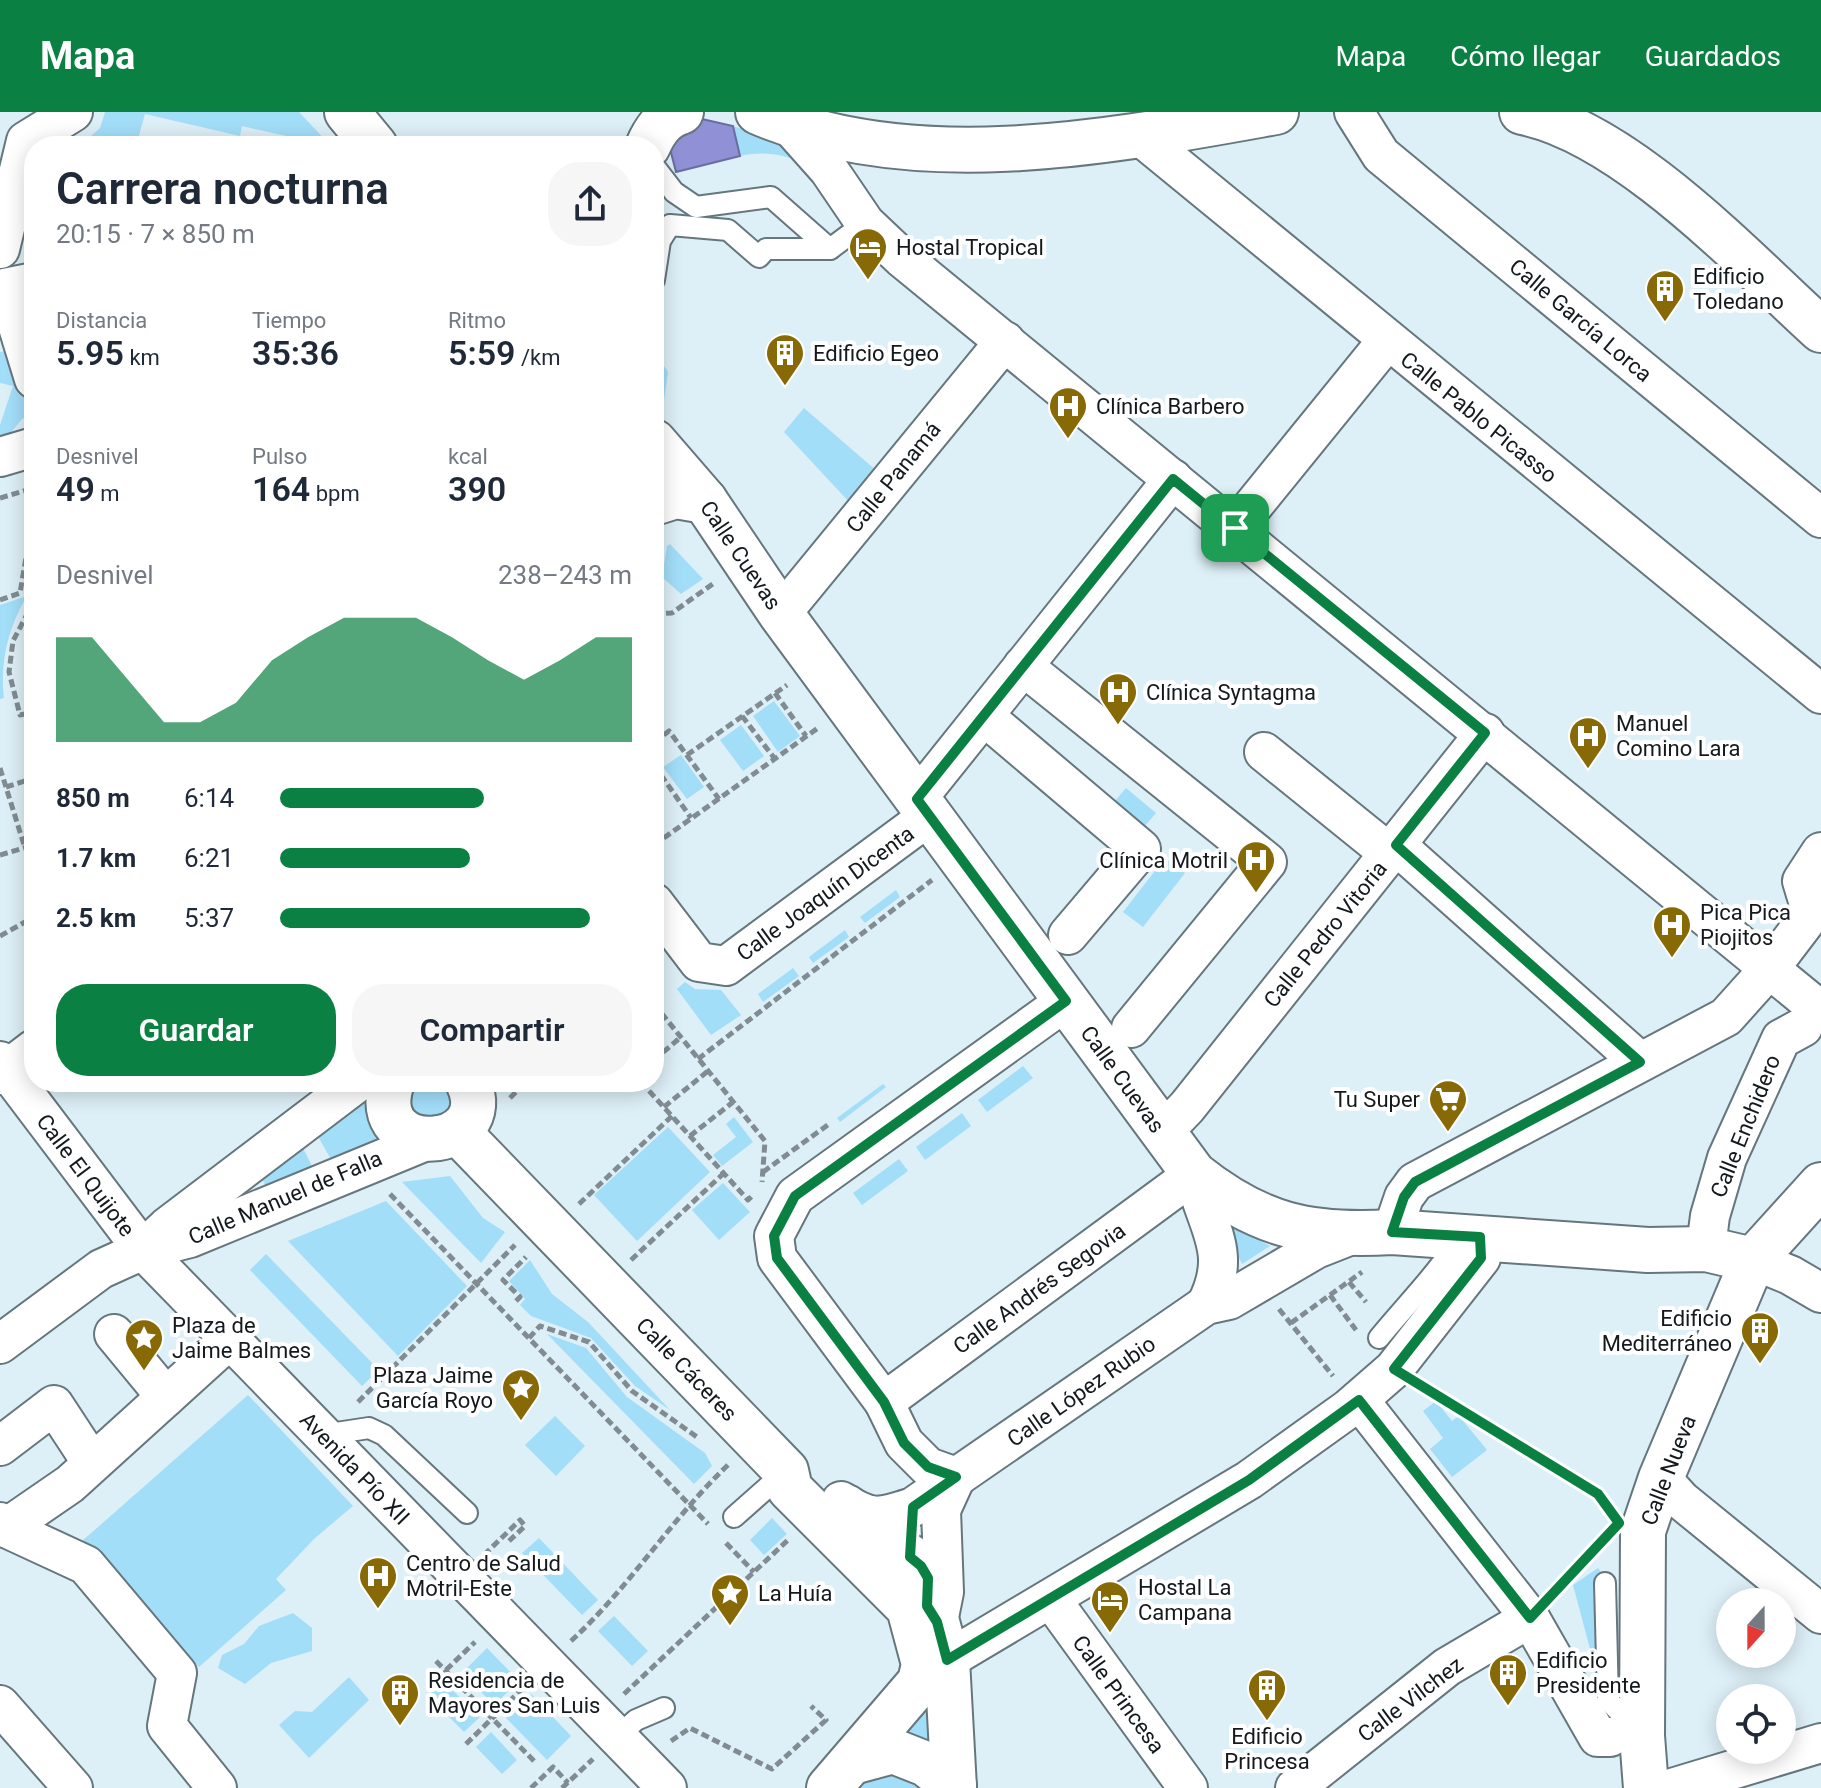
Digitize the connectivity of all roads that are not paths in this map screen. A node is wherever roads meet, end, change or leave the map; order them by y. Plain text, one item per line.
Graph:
1 (73, 112) edge
2 (347, 112) edge
3 (643, 112) edge
4 (681, 112) edge
5 (1276, 112) edge
6 (1354, 112) edge
7 (1522, 112) edge
8 (1230, 116) edge
9 (774, 119) edge
10 (34, 136) edge
11 (367, 136) edge
12 (645, 136) edge
13 (651, 136) edge
14 (1140, 136) junction
15 (24, 149) edge
16 (664, 179) edge
17 (865, 223) junction
18 (664, 235) edge
19 (0, 249) edge
20 (830, 249) junction
21 (14, 289) edge
22 (1821, 330) edge
23 (24, 334) edge
24 (1005, 341) junction
25 (1386, 342) junction
26 (24, 450) edge
27 (664, 454) edge
28 (0, 457) edge
29 (1173, 479) junction
30 (664, 500) edge
31 (705, 501) junction
32 (1821, 518) edge
33 (1235, 528) junction
34 (781, 614) junction
35 (1023, 666) junction
36 (1821, 694) edge
37 (984, 716) junction
38 (1485, 733) junction
39 (1264, 752) dead end
40 (923, 808) junction
41 (1393, 849) junction
42 (1821, 852) edge
43 (1816, 907) edge
44 (664, 916) edge
45 (1068, 935) dead end
46 (1770, 968) junction
47 (1066, 1001) junction
48 (1814, 1015) edge
49 (1726, 1017) junction
50 (1131, 1028) dead end
51 (1640, 1062) junction
52 (10, 1064) edge
53 (24, 1084) edge
54 (30, 1092) edge
55 (345, 1092) edge
56 (389, 1092) edge
57 (471, 1092) edge
58 (1163, 1132) junction
59 (442, 1136) junction
60 (1194, 1174) junction
61 (1821, 1185) edge
62 (1707, 1239) dead end
63 (1463, 1243) junction
64 (1372, 1244) junction
65 (143, 1250) junction
66 (1753, 1260) junction
67 (1821, 1292) edge
68 (1206, 1305) junction
69 (114, 1334) dead end
70 (230, 1339) junction
71 (0, 1344) edge
72 (166, 1397) junction
73 (884, 1402) junction
74 (1354, 1404) junction
75 (336, 1423) junction
76 (0, 1446) edge
77 (92, 1463) junction
78 (786, 1471) junction
79 (956, 1477) junction
80 (1661, 1478) junction
81 (841, 1501) junction
82 (913, 1507) junction
83 (467, 1513) dead end
84 (734, 1517) dead end
85 (3, 1525) edge
86 (910, 1557) junction
87 (1605, 1583) dead end
88 (1051, 1599) junction
89 (1821, 1614) edge
90 (1530, 1618) junction
91 (931, 1630) junction
92 (0, 1705) edge
93 (664, 1708) dead end
94 (1626, 1736) junction
95 (618, 1737) junction
96 (1821, 1743) edge
97 (842, 1774) edge
98 (954, 1787) edge
99 (73, 1788) edge
100 (217, 1788) edge
101 (667, 1788) edge
102 (1188, 1788) edge
103 (1295, 1788) edge
104 (1646, 1788) edge
105 (1672, 1788) edge

1 - 10 street
2 - 11 main road
3 - 12 main road
4 - 13 main road
5 - 8 main road
6 - 32 street, Calle García Lorca
7 - 22 main road
8 - 14 main road
9 - 14 main road
9 - 17 street
14 - 25 street, Calle Pablo Picasso
15 - 19 street
16 - 20 lane
17 - 20 lane
17 - 24 street
18 - 20 lane
21 - 23 street
24 - 29 street
24 - 34 street, Calle Panamá
25 - 33 street
25 - 36 street, Calle Pablo Picasso
26 - 28 street
27 - 31 main road, Calle Cuevas
29 - 33 street
29 - 35 street, Calle Joaquín Dicenta
30 - 31 main road
31 - 34 main road, Calle Cuevas
33 - 38 street
34 - 40 main road, Calle Cuevas
35 - 37 street, Calle Joaquín Dicenta
35 - 50 street
37 - 40 street, Calle Joaquín Dicenta
37 - 45 street
38 - 41 street, Calle Pedro Vitoria
38 - 46 street
39 - 41 street
40 - 44 street, Calle Joaquín Dicenta
40 - 47 main road, Calle Cuevas
41 - 51 street
41 - 58 street, Calle Pedro Vitoria
42 - 43 street
43 - 46 street
46 - 48 street
46 - 49 street
47 - 58 main road, Calle Cuevas
47 - 73 street
48 - 49 street
48 - 62 street, Calle Enchidero
49 - 51 street
51 - 64 street
52 - 53 street, Calle El Quijote
54 - 65 street, Calle El Quijote
55 - 65 street, Calle Manuel de Falla
56 - 59 main road, Calle Cáceres
57 - 59 main road
58 - 60 main road, Calle Cuevas
59 - 65 street, Calle Manuel de Falla
59 - 78 main road, Calle Cáceres
60 - 64 main road, Calle Cuevas
60 - 68 street
60 - 73 street, Calle Andrés Segovia
61 - 66 main road, Calle Nueva
63 - 64 main road, Calle Cuevas
63 - 66 main road, Calle Cuevas
63 - 74 street
64 - 68 street, Calle López Rubio
65 - 70 street, Avenida Pío XII
65 - 71 street, Calle Manuel de Falla
66 - 67 street
66 - 80 main road, Calle Nueva
68 - 79 street, Calle López Rubio
69 - 72 street
70 - 72 street
70 - 75 street, Avenida Pío XII
72 - 77 street
73 - 79 street
74 - 88 street
74 - 90 street
75 - 83 lane
75 - 95 street, Avenida Pío XII
76 - 77 street
77 - 85 street
78 - 81 main road, Calle López Rubio
78 - 84 lane
78 - 91 main road, Calle Cáceres
79 - 82 street, Calle López Rubio
79 - 91 street
80 - 89 street
80 - 94 main road, Calle Nueva
81 - 82 street, Calle López Rubio
81 - 86 main road, Calle López Rubio
82 - 86 street
85 - 100 street
86 - 91 main road
87 - 94 lane
88 - 91 street
88 - 102 street, Calle Princesa
90 - 94 street
90 - 103 street, Calle Vilchez
91 - 97 main road
91 - 98 main road
92 - 99 street
93 - 95 lane
94 - 104 main road, Calle Nueva
95 - 101 street, Avenida Pío XII
96 - 105 street
97 - 98 main road

